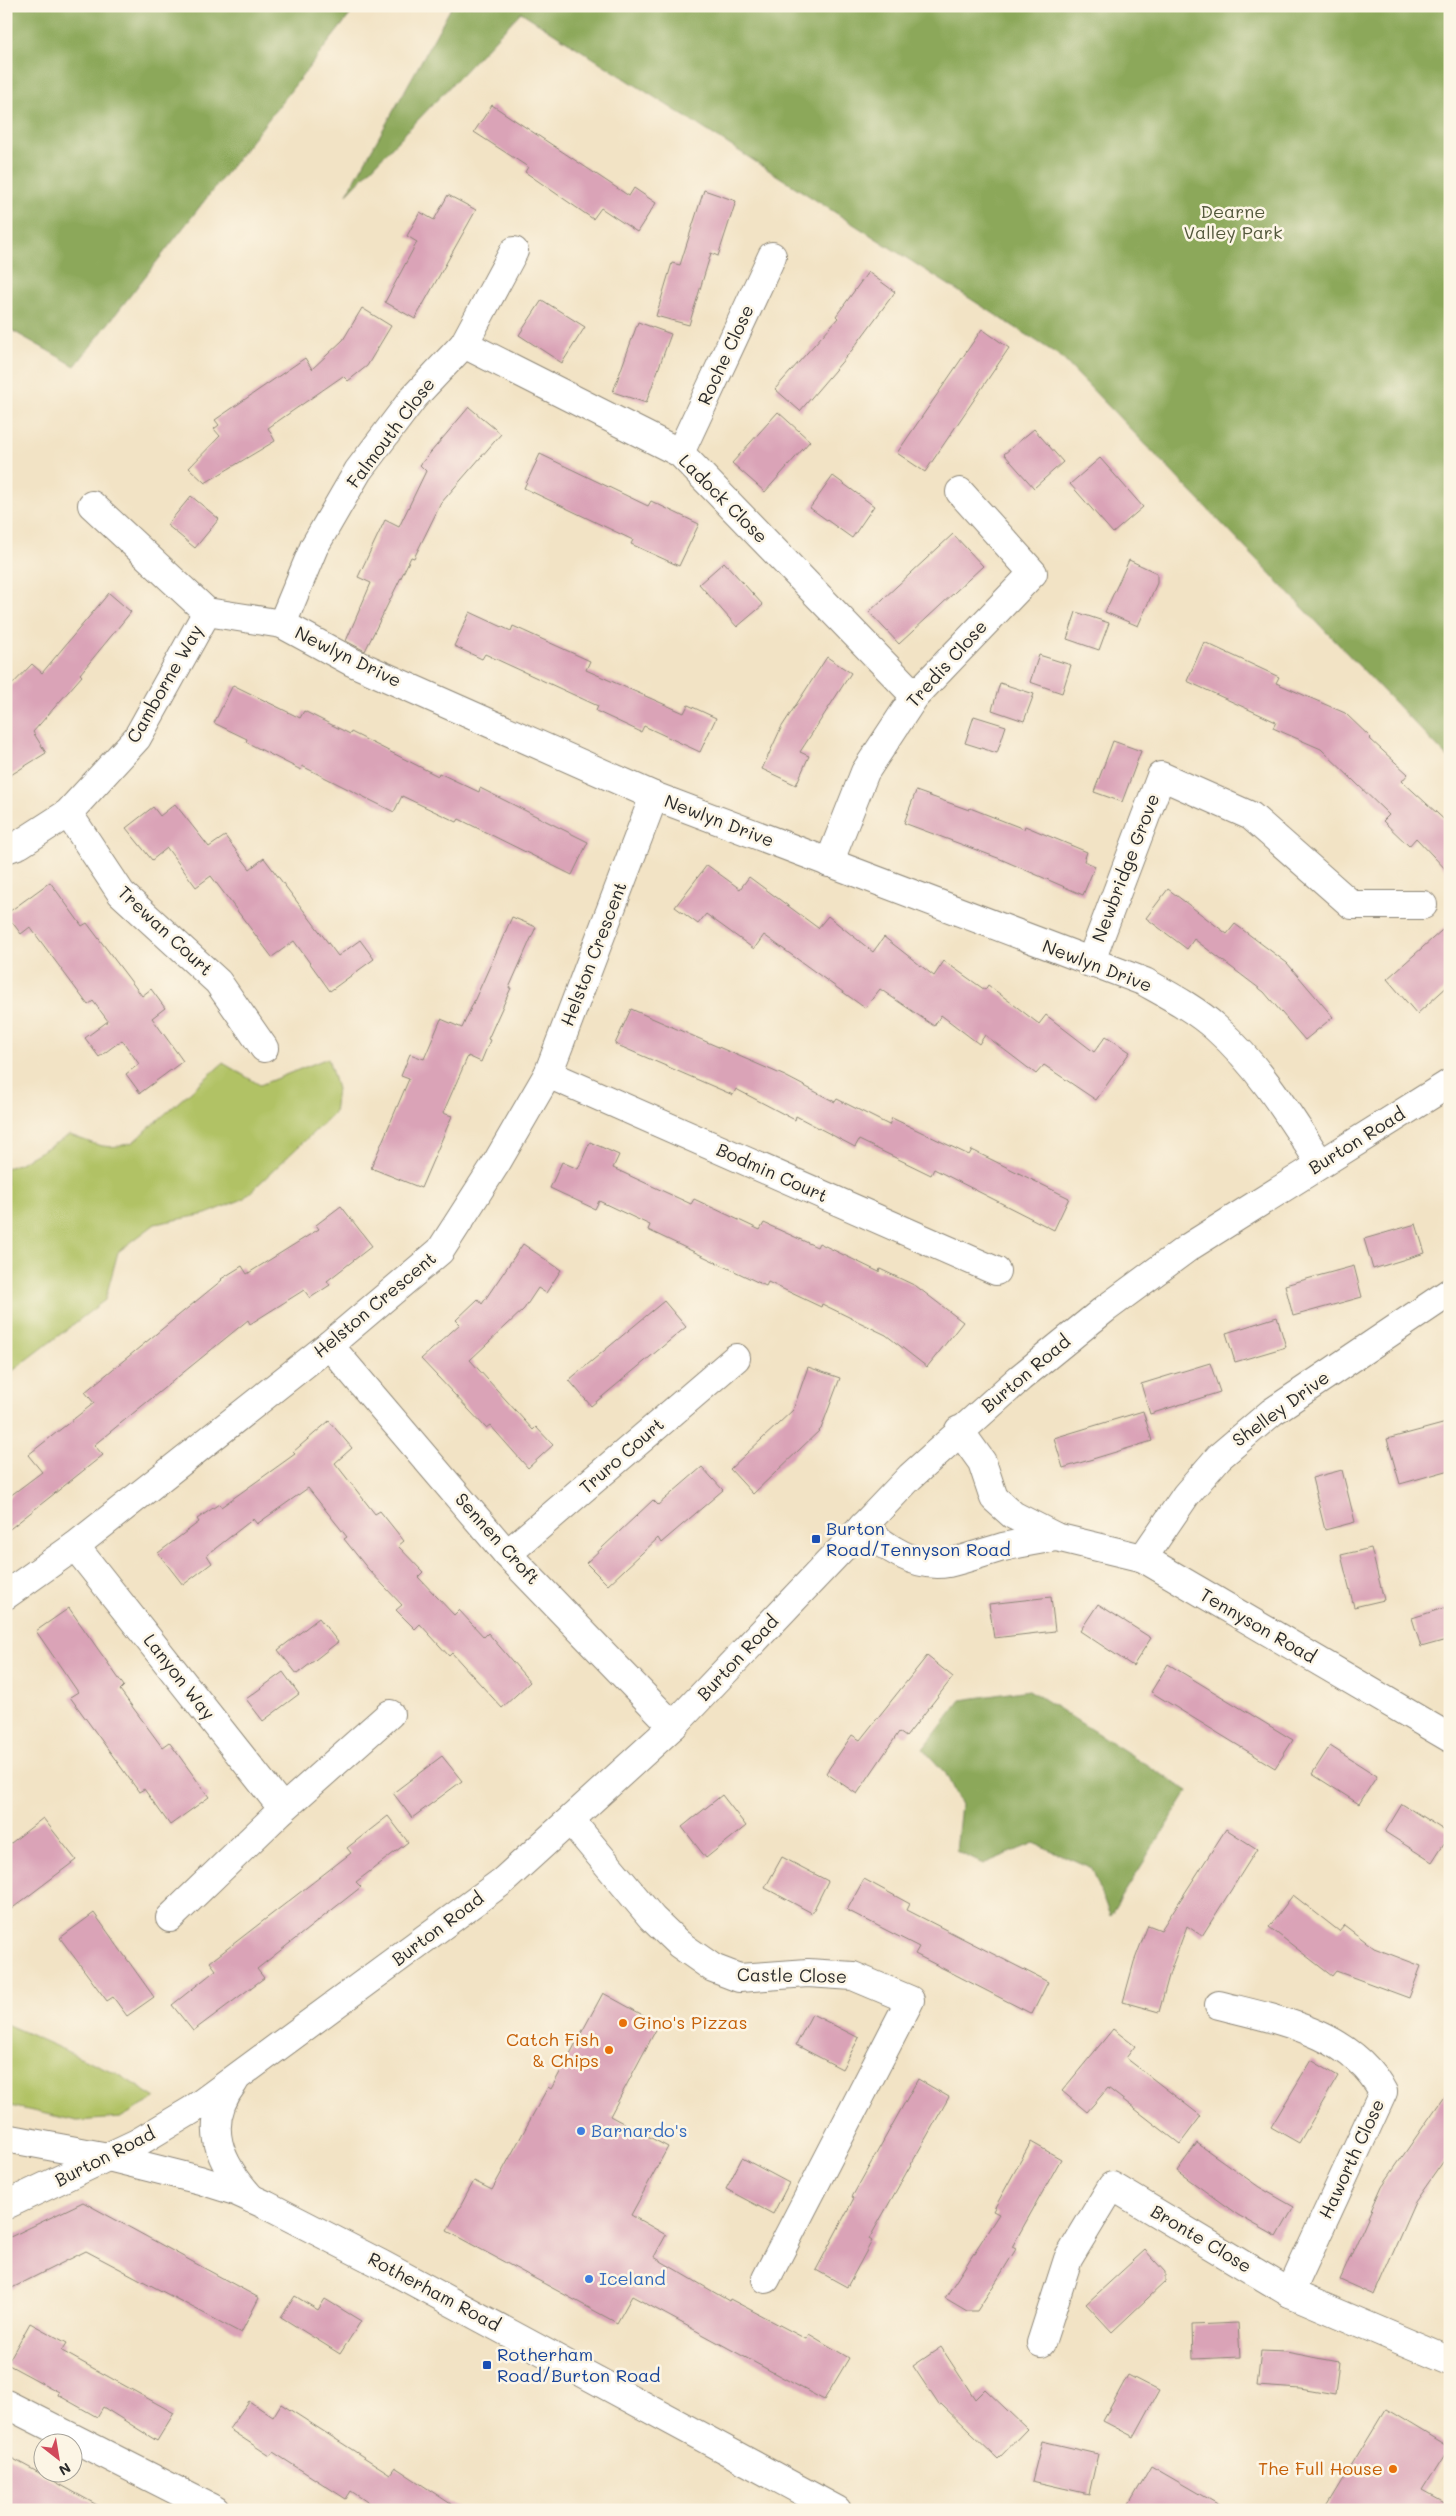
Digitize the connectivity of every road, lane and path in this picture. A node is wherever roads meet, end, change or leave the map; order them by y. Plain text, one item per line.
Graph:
1 (514, 251) dead end
2 (772, 256) dead end
3 (464, 344) junction
4 (680, 453) junction
5 (960, 492) dead end
6 (92, 505) dead end
7 (207, 612) junction
8 (282, 624) junction
9 (915, 696) junction
10 (654, 796) junction
11 (68, 813) junction
12 (6, 849) edge
13 (830, 863) junction
14 (1423, 905) dead end
15 (1090, 962) junction
16 (264, 1048) dead end
17 (548, 1074) junction
18 (1450, 1083) edge
19 (1320, 1163) junction
20 (996, 1271) dead end
21 (1450, 1292) edge
22 (330, 1345) junction
23 (736, 1358) dead end
24 (959, 1430) junction
25 (863, 1526) junction
26 (1056, 1537) junction
27 (75, 1546) junction
28 (507, 1554) junction
29 (1143, 1558) junction
30 (6, 1595) edge
31 (390, 1714) dead end
32 (673, 1726) junction
33 (1450, 1738) edge
34 (283, 1810) junction
35 (571, 1821) junction
36 (170, 1918) dead end
37 (1219, 2005) dead end
38 (240, 2075) junction
39 (6, 2138) edge
40 (108, 2157) junction
41 (252, 2199) junction
42 (6, 2205) edge
43 (766, 2279) dead end
44 (1290, 2292) junction
45 (1041, 2344) dead end
46 (1450, 2361) edge
47 (6, 2404) edge
48 (215, 2510) edge
49 (837, 2510) edge

1 - 3 street, Falmouth Close
2 - 4 street, Roche Close
3 - 4 street, Ladock Close
3 - 8 street, Falmouth Close
4 - 9 street, Ladock Close
5 - 9 street, Tredis Close
6 - 7 street
7 - 8 street, Newlyn Drive
7 - 11 street, Camborne Way
8 - 10 street, Newlyn Drive
9 - 13 street, Tredis Close
10 - 13 street, Newlyn Drive
10 - 17 street, Helston Crescent
11 - 12 street, Camborne Way
11 - 16 street, Trewan Court
13 - 15 street, Newlyn Drive
14 - 15 street, Newbridge Grove
15 - 19 street, Newlyn Drive
17 - 20 street, Bodmin Court
17 - 22 street, Helston Crescent
18 - 19 street, Burton Road
19 - 24 street, Burton Road
21 - 29 street, Shelley Drive
22 - 27 street, Helston Crescent
22 - 28 street, Sennen Croft
23 - 28 street, Truro Court
24 - 25 street, Burton Road
24 - 26 street, Tennyson Road
25 - 26 street, Tennyson Road
25 - 32 street, Burton Road
26 - 29 street, Tennyson Road
27 - 30 street, Helston Crescent
27 - 34 street, Lanyon Way
28 - 32 street, Sennen Croft
29 - 33 street, Tennyson Road
31 - 34 street
32 - 35 street, Burton Road
34 - 36 street
35 - 38 street, Burton Road
35 - 43 street, Castle Close
37 - 44 street, Haworth Close
38 - 40 street, Burton Road
38 - 41 street
39 - 40 street, Rotherham Road
40 - 41 street, Rotherham Road
40 - 42 street, Burton Road
41 - 49 street, Rotherham Road
44 - 45 street, Bronte Close
44 - 46 street, Bronte Close
47 - 48 street

